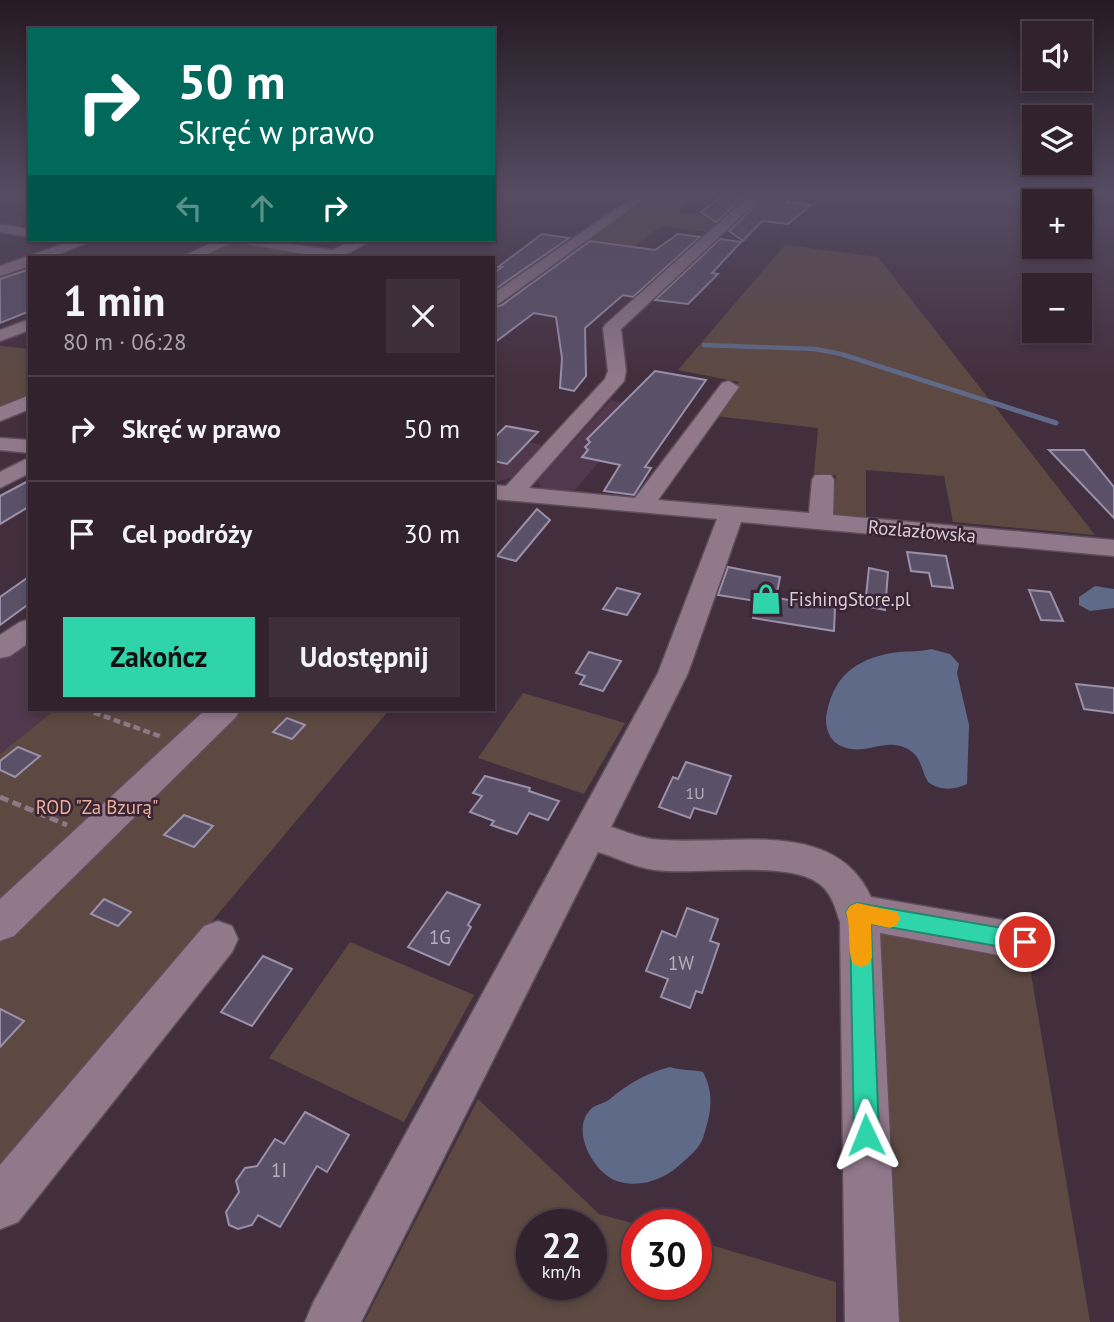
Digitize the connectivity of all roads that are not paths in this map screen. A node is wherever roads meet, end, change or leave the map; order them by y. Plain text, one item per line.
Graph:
1 (556, 256) edge
2 (691, 256) edge
3 (28, 262) edge
4 (0, 271) edge
5 (495, 299) edge
6 (28, 325) edge
7 (0, 338) edge
8 (28, 344) edge
9 (729, 387) dead end
10 (28, 402) edge
11 (0, 415) edge
12 (0, 444) edge
13 (28, 447) edge
14 (28, 465) edge
15 (823, 480) dead end
16 (0, 481) edge
17 (503, 493) edge
18 (641, 506) junction
19 (731, 514) junction
20 (820, 522) junction
21 (1114, 548) edge
22 (28, 629) edge
23 (0, 649) edge
24 (223, 711) edge
25 (588, 834) junction
26 (857, 912) junction
27 (0, 924) edge
28 (218, 939) dead end
29 (1025, 942) dead end
30 (0, 1204) edge
31 (332, 1322) edge
32 (872, 1322) edge

1 - 5 street
2 - 17 street
3 - 4 street
6 - 7 street
7 - 8 street
9 - 18 street
10 - 11 street
12 - 13 street
14 - 16 street
15 - 20 street
17 - 18 street, Rozlazłowska
18 - 19 street, Rozlazłowska
19 - 20 street, Rozlazłowska
19 - 25 street
20 - 21 street, Rozlazłowska
22 - 23 street
24 - 27 street
25 - 26 street
25 - 31 street
26 - 29 street
26 - 32 street
28 - 30 street

